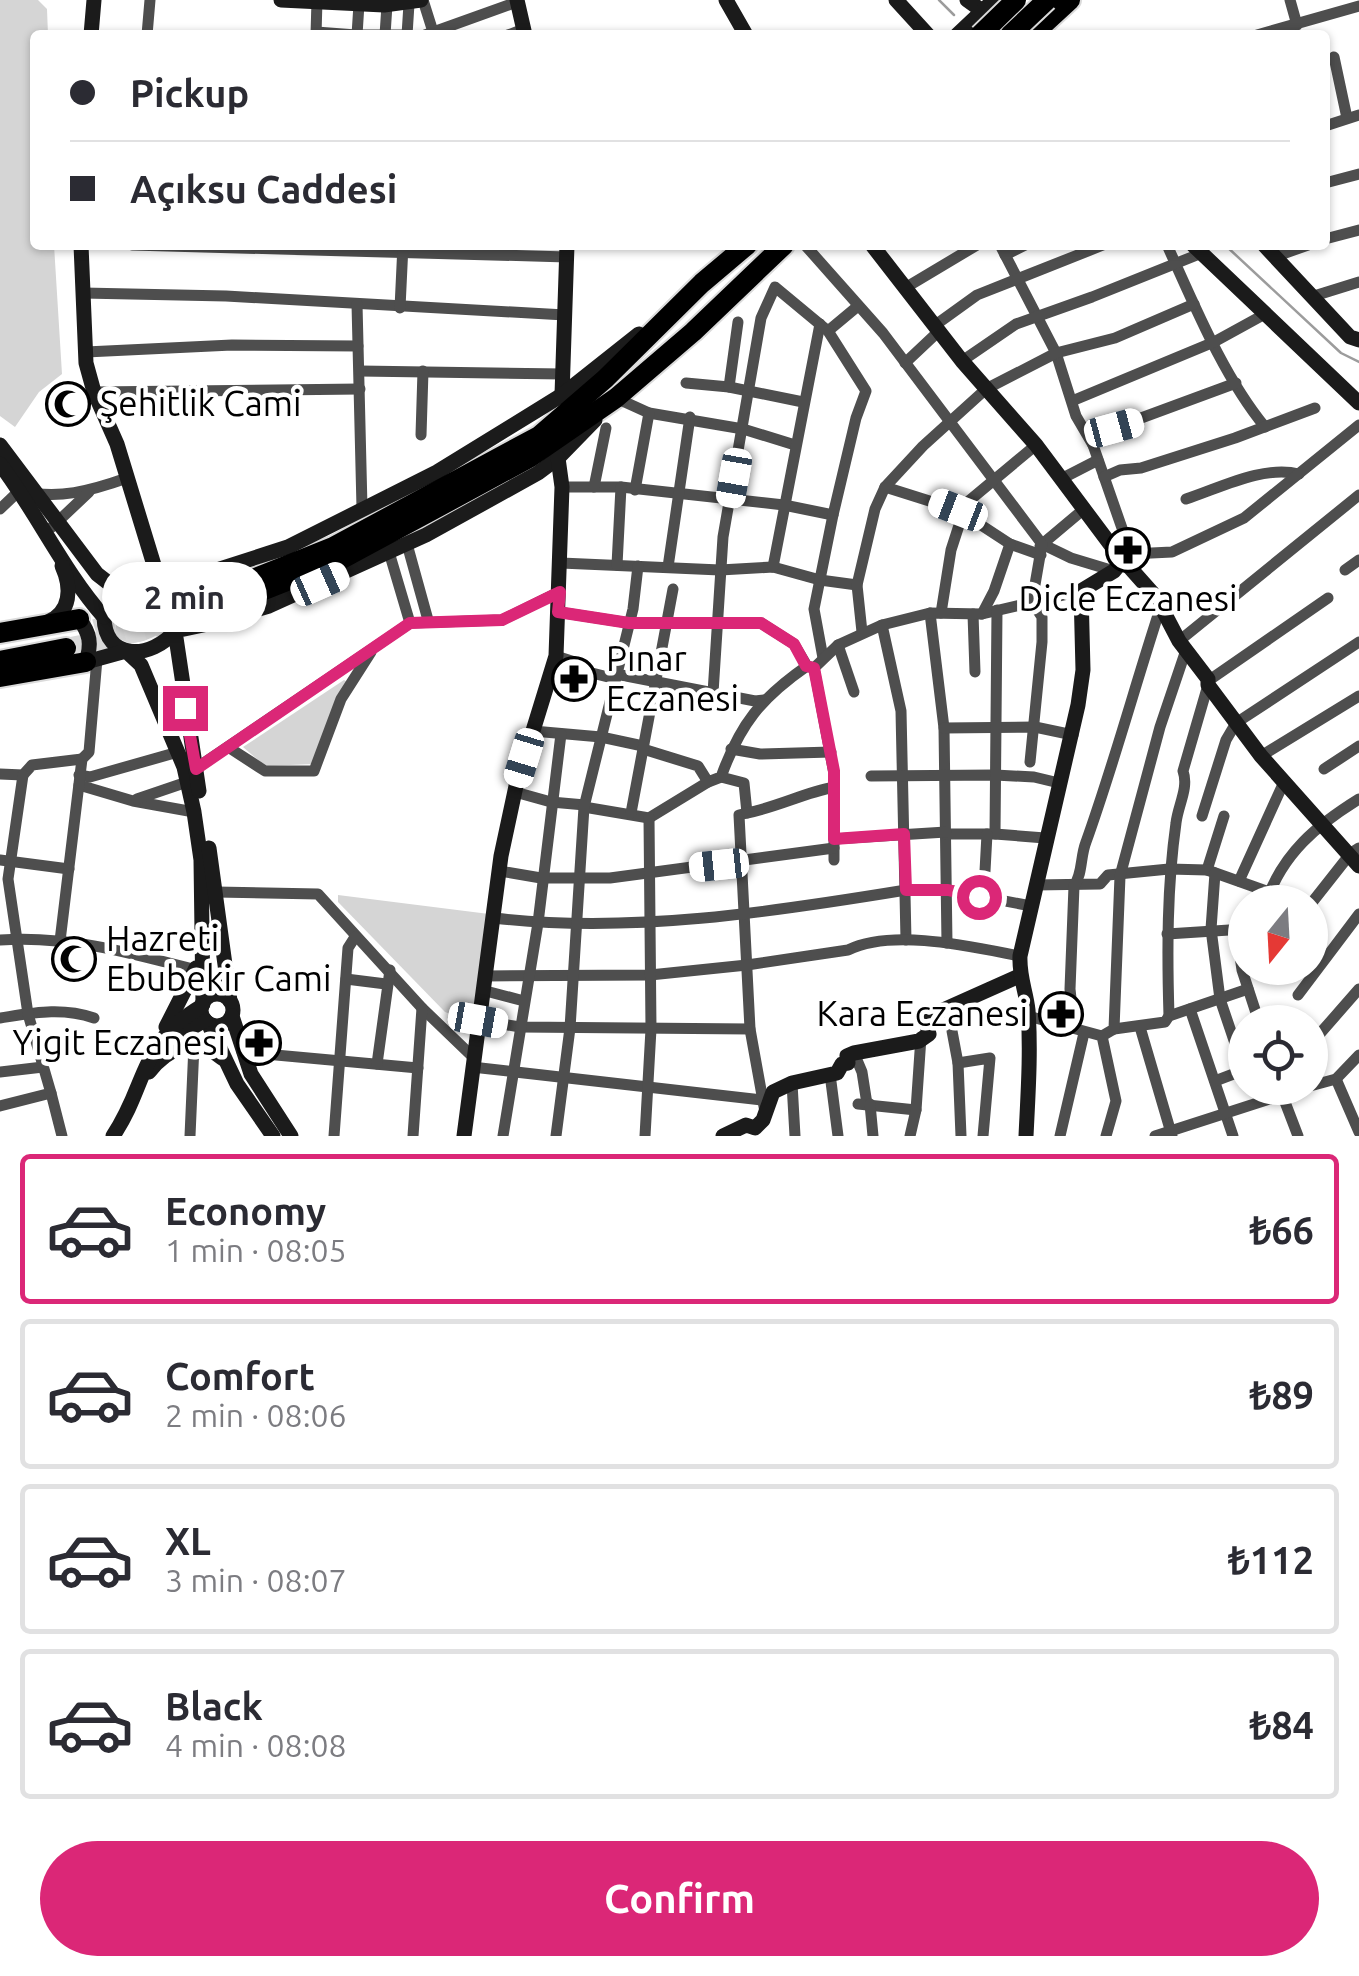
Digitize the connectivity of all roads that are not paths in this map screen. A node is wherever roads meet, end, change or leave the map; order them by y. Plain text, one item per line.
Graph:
1 (94, 0) edge
2 (150, 0) edge
3 (281, 0) edge
4 (726, 0) edge
5 (896, 0) edge
6 (966, 0) edge
7 (1016, 0) edge
8 (1047, 0) edge
9 (1070, 0) edge
10 (1290, 0) edge
11 (317, 1) edge
12 (418, 1) edge
13 (517, 1) edge
14 (359, 4) junction
15 (387, 5) junction
16 (988, 5) edge
17 (1359, 6) edge
18 (1297, 24) junction
19 (91, 30) edge
20 (147, 30) edge
21 (316, 30) edge
22 (357, 30) edge
23 (385, 30) edge
24 (407, 30) edge
25 (429, 30) edge
26 (441, 30) edge
27 (519, 30) edge
28 (743, 30) edge
29 (923, 30) edge
30 (962, 30) edge
31 (985, 30) edge
32 (1009, 30) edge
33 (1018, 30) edge
34 (1037, 30) edge
35 (1284, 30) edge
36 (1334, 56) dead end
37 (1353, 117) edge
38 (1359, 174) edge
39 (1330, 182) edge
40 (1359, 230) edge
41 (1330, 238) edge
42 (81, 250) edge
43 (403, 250) edge
44 (485, 250) edge
45 (733, 250) edge
46 (741, 250) edge
47 (779, 250) edge
48 (797, 250) edge
49 (808, 250) edge
50 (876, 250) edge
51 (970, 250) edge
52 (1003, 250) edge
53 (1091, 250) edge
54 (1169, 250) edge
55 (1196, 250) edge
56 (1198, 250) edge
57 (1270, 250) edge
58 (1294, 250) edge
59 (567, 251) edge
60 (1277, 256) junction
61 (1176, 264) junction
62 (1018, 280) junction
63 (1359, 282) edge
64 (702, 284) junction
65 (906, 288) junction
66 (83, 293) junction
67 (1314, 296) junction
68 (357, 304) junction
69 (1194, 304) junction
70 (858, 306) junction
71 (400, 308) junction
72 (1265, 314) junction
73 (565, 315) junction
74 (1036, 316) junction
75 (738, 322) dead end
76 (824, 327) junction
77 (936, 329) junction
78 (693, 332) junction
79 (1359, 340) edge
80 (1214, 342) junction
81 (358, 346) junction
82 (86, 352) junction
83 (1056, 354) junction
84 (962, 361) junction
85 (905, 363) junction
86 (360, 371) junction
87 (423, 372) junction
88 (563, 374) junction
89 (1236, 382) junction
90 (686, 383) dead end
91 (729, 386) junction
92 (986, 389) junction
93 (360, 390) junction
94 (750, 390) junction
95 (94, 392) junction
96 (562, 395) junction
97 (616, 398) junction
98 (804, 402) junction
99 (1072, 402) junction
100 (1359, 403) edge
101 (1315, 408) dead end
102 (650, 413) junction
103 (690, 418) junction
104 (950, 423) junction
105 (1359, 425) edge
106 (1264, 426) junction
107 (606, 428) dead end
108 (742, 428) junction
109 (422, 435) dead end
110 (0, 445) edge
111 (795, 445) junction
112 (1036, 445) junction
113 (1093, 445) junction
114 (558, 458) junction
115 (1098, 460) junction
116 (0, 464) edge
117 (1299, 474) junction
118 (127, 478) junction
119 (1104, 478) junction
120 (1061, 479) junction
121 (995, 480) junction
122 (562, 487) junction
123 (594, 487) junction
124 (886, 487) junction
125 (621, 488) junction
126 (635, 490) junction
127 (89, 492) junction
128 (28, 493) junction
129 (678, 495) junction
130 (1359, 496) edge
131 (1186, 500) dead end
132 (730, 501) junction
133 (784, 506) junction
134 (362, 508) junction
135 (0, 509) edge
136 (1084, 510) junction
137 (961, 512) junction
138 (833, 516) junction
139 (52, 528) junction
140 (407, 544) junction
141 (1010, 544) junction
142 (1039, 550) junction
143 (389, 552) junction
144 (1359, 560) edge
145 (561, 563) junction
146 (1124, 563) junction
147 (617, 565) junction
148 (638, 566) junction
149 (668, 567) junction
150 (772, 567) junction
151 (720, 570) junction
152 (1345, 570) dead end
153 (191, 578) junction
154 (820, 580) junction
155 (857, 585) junction
156 (673, 590) dead end
157 (1082, 591) junction
158 (160, 592) junction
159 (560, 592) junction
160 (1328, 598) dead end
161 (132, 602) junction
162 (1032, 602) junction
163 (1161, 606) junction
164 (213, 609) junction
165 (998, 610) junction
166 (558, 612) junction
167 (936, 613) junction
168 (978, 614) junction
169 (104, 618) junction
170 (79, 619) junction
171 (428, 620) junction
172 (410, 623) junction
173 (629, 623) junction
174 (666, 624) junction
175 (718, 624) junction
176 (882, 625) junction
177 (40, 626) junction
178 (175, 631) junction
179 (862, 632) junction
180 (0, 634) edge
181 (1359, 642) edge
182 (376, 644) junction
183 (838, 645) junction
184 (1183, 645) junction
185 (0, 649) edge
186 (126, 651) junction
187 (556, 656) junction
188 (92, 660) junction
189 (0, 661) edge
190 (814, 664) junction
191 (975, 672) dead end
192 (616, 674) junction
193 (0, 677) edge
194 (655, 683) junction
195 (1208, 683) junction
196 (713, 692) junction
197 (854, 692) dead end
198 (1359, 696) edge
199 (764, 700) junction
200 (1236, 723) junction
201 (996, 726) junction
202 (1036, 727) junction
203 (944, 728) junction
204 (533, 730) junction
205 (561, 734) junction
206 (1073, 735) junction
207 (601, 737) junction
208 (1359, 746) edge
209 (228, 747) junction
210 (643, 748) junction
211 (731, 748) junction
212 (178, 752) junction
213 (831, 752) junction
214 (1261, 756) junction
215 (82, 759) junction
216 (1030, 762) dead end
217 (1324, 769) dead end
218 (0, 774) edge
219 (903, 774) junction
220 (22, 775) junction
221 (191, 775) junction
222 (996, 775) junction
223 (871, 776) dead end
224 (944, 776) junction
225 (722, 777) junction
226 (80, 780) junction
227 (708, 782) junction
228 (1284, 782) junction
229 (1059, 783) junction
230 (834, 787) junction
231 (515, 792) junction
232 (1359, 798) edge
233 (133, 801) junction
234 (551, 802) junction
235 (584, 806) junction
236 (194, 812) junction
237 (631, 813) junction
238 (747, 814) junction
239 (1202, 816) dead end
240 (1224, 816) dead end
241 (649, 818) junction
242 (1320, 823) junction
243 (946, 833) junction
244 (904, 834) junction
245 (991, 834) junction
246 (1045, 838) junction
247 (834, 849) junction
248 (1355, 857) edge
249 (5, 860) edge
250 (742, 863) junction
251 (69, 869) junction
252 (1169, 869) junction
253 (500, 871) junction
254 (1211, 871) junction
255 (650, 873) junction
256 (1120, 876) junction
257 (541, 878) junction
258 (580, 879) junction
259 (1239, 882) junction
260 (1035, 885) junction
261 (1245, 885) edge
262 (1275, 885) edge
263 (1328, 885) edge
264 (1074, 886) junction
265 (906, 890) junction
266 (948, 890) junction
267 (216, 892) junction
268 (979, 897) junction
269 (1031, 906) junction
270 (745, 911) junction
271 (1359, 914) edge
272 (494, 918) junction
273 (651, 922) junction
274 (538, 923) junction
275 (576, 924) junction
276 (1211, 929) junction
277 (1228, 929) edge
278 (1167, 934) junction
279 (356, 937) junction
280 (17, 939) junction
281 (0, 940) edge
282 (906, 940) junction
283 (60, 941) junction
284 (947, 943) junction
285 (1020, 956) junction
286 (198, 962) junction
287 (747, 966) junction
288 (390, 970) junction
289 (650, 974) junction
290 (573, 976) junction
291 (1019, 976) junction
292 (528, 977) junction
293 (346, 978) junction
294 (483, 983) junction
295 (386, 984) junction
296 (1247, 985) edge
297 (1248, 989) junction
298 (1359, 990) edge
299 (1298, 995) dead end
300 (1220, 999) junction
301 (524, 1001) junction
302 (1253, 1005) edge
303 (232, 1008) junction
304 (422, 1008) junction
305 (1190, 1009) junction
306 (204, 1013) junction
307 (28, 1014) junction
308 (1028, 1016) junction
309 (1169, 1016) junction
310 (0, 1018) edge
311 (94, 1018) dead end
312 (478, 1020) junction
313 (1328, 1025) edge
314 (520, 1028) junction
315 (570, 1028) junction
316 (750, 1028) junction
317 (1140, 1028) junction
318 (651, 1029) junction
319 (1114, 1029) junction
320 (1079, 1030) junction
321 (952, 1031) dead end
322 (1102, 1036) junction
323 (921, 1037) junction
324 (157, 1045) junction
325 (194, 1045) junction
326 (242, 1052) junction
327 (854, 1053) junction
328 (1359, 1055) edge
329 (224, 1060) junction
330 (339, 1061) junction
331 (473, 1062) junction
332 (958, 1063) junction
333 (145, 1064) junction
334 (376, 1064) junction
335 (42, 1067) junction
336 (418, 1068) junction
337 (512, 1071) junction
338 (0, 1072) edge
339 (830, 1074) junction
340 (566, 1076) junction
341 (1336, 1079) junction
342 (1215, 1081) junction
343 (1328, 1081) edge
344 (792, 1083) junction
345 (650, 1088) junction
346 (51, 1093) junction
347 (865, 1104) junction
348 (1246, 1105) edge
349 (1286, 1105) edge
350 (0, 1106) edge
351 (130, 1106) junction
352 (764, 1106) junction
353 (916, 1110) junction
354 (1226, 1113) junction
355 (1356, 1116) edge
356 (753, 1132) edge
357 (1359, 1132) edge
358 (1171, 1134) edge
359 (62, 1136) edge
360 (113, 1136) edge
361 (190, 1136) edge
362 (273, 1136) edge
363 (290, 1136) edge
364 (334, 1136) edge
365 (413, 1136) edge
366 (464, 1136) edge
367 (503, 1136) edge
368 (556, 1136) edge
369 (645, 1136) edge
370 (723, 1136) edge
371 (795, 1136) edge
372 (838, 1136) edge
373 (873, 1136) edge
374 (910, 1136) edge
375 (962, 1136) edge
376 (983, 1136) edge
377 (1026, 1136) edge
378 (1060, 1136) edge
379 (1106, 1136) edge
380 (1156, 1136) edge
381 (1233, 1136) edge
382 (1298, 1136) edge

1 - 19 street
2 - 20 street
3 - 11 street
4 - 28 street
5 - 29 street
6 - 16 street
7 - 31 highway, bridge
8 - 33 highway, bridge
9 - 34 highway
10 - 18 street
11 - 14 street
11 - 21 street
12 - 15 street
12 - 24 street
12 - 25 street
13 - 26 street
13 - 27 street
14 - 15 street
14 - 22 street
15 - 23 street
16 - 30 street
16 - 32 street
17 - 18 street
18 - 35 street
36 - 37 street
38 - 39 street
40 - 41 street
42 - 66 street
43 - 71 street
44 - 59 street
45 - 64 street
46 - 64 highway
47 - 78 highway
48 - 78 highway
49 - 70 street
50 - 65 street
51 - 65 street
52 - 62 street
53 - 62 street
54 - 61 street
55 - 61 street
56 - 72 street
57 - 60 street
58 - 60 street
59 - 73 street
60 - 67 street
61 - 69 street
61 - 74 street
62 - 74 street
62 - 77 street
63 - 67 street
64 - 96 street
64 - 164 highway
65 - 77 street
66 - 68 street
66 - 82 street
67 - 79 street
68 - 71 street
68 - 81 street
69 - 80 street
69 - 83 street
70 - 76 street
70 - 85 street
71 - 73 street
72 - 80 street
72 - 100 street
73 - 88 street
74 - 83 street
74 - 84 street
75 - 91 street
76 - 94 street
76 - 98 street
76 - 138 street
77 - 84 street
77 - 85 street
78 - 97 highway
80 - 89 street
80 - 99 street
81 - 82 street
81 - 86 street
82 - 95 street
83 - 92 street
83 - 99 street
84 - 92 street
85 - 104 street
86 - 87 street
86 - 93 street
87 - 88 street
87 - 109 street
88 - 96 street
89 - 106 street
89 - 113 street
90 - 91 street
91 - 94 street
92 - 104 street
92 - 112 street
93 - 95 street
93 - 134 street
94 - 98 street
94 - 108 street
95 - 118 street
96 - 134 street
97 - 102 street
97 - 114 street
97 - 164 highway
98 - 111 street
99 - 113 street
101 - 106 street
102 - 103 street
102 - 126 street
103 - 108 street
103 - 129 street
104 - 121 street
104 - 124 street
105 - 117 street
106 - 119 street
107 - 123 street
108 - 111 street
108 - 132 street
110 - 128 street
111 - 133 street
112 - 120 street
112 - 121 street
113 - 115 street
114 - 122 street
114 - 140 street
115 - 119 street
115 - 120 street
116 - 128 street
117 - 131 street
117 - 146 street
118 - 127 street
118 - 158 street
119 - 146 street
120 - 136 street
121 - 137 street
121 - 142 street
122 - 123 street
122 - 145 street
123 - 125 street
124 - 137 street
124 - 155 street
125 - 126 street
125 - 147 street
126 - 129 street
127 - 128 street
127 - 139 street
128 - 135 street
128 - 139 street
129 - 132 street
129 - 149 street
130 - 184 street
132 - 133 street
132 - 151 street
133 - 138 street
133 - 150 street
134 - 153 street
136 - 142 street
136 - 146 street
137 - 141 street
137 - 167 street
138 - 154 street
139 - 161 street
139 - 169 street
139 - 177 street
140 - 143 street
140 - 171 street
141 - 142 street
141 - 168 street
142 - 146 street
142 - 162 street
143 - 164 street
143 - 172 street
144 - 152 street
145 - 147 street
145 - 159 street
146 - 157 street
146 - 163 street
147 - 148 street
148 - 149 street
148 - 173 street
149 - 151 street
150 - 151 street
150 - 154 street
151 - 175 street
153 - 158 street
153 - 164 street
154 - 155 street
154 - 190 street
155 - 179 street
156 - 174 street
157 - 162 street
157 - 206 street
158 - 161 street
158 - 178 street
159 - 166 street
159 - 171 street
160 - 195 street
161 - 169 street
162 - 165 street
162 - 202 street
163 - 184 street
163 - 264 street
164 - 178 street
165 - 168 street
165 - 201 street
166 - 173 street
166 - 187 street
167 - 168 street
167 - 176 street
167 - 203 street
168 - 191 street
169 - 170 street
169 - 186 street
170 - 177 highway
170 - 188 street
171 - 172 street
172 - 182 street
173 - 174 street
173 - 192 street
174 - 175 street
174 - 194 street
175 - 190 street
175 - 196 street
176 - 179 street
176 - 219 street
177 - 180 highway
178 - 186 street
178 - 221 street
179 - 183 street
181 - 200 street
182 - 209 street
182 - 209 street
183 - 190 street
183 - 197 street
184 - 195 street
184 - 256 street
185 - 189 highway
186 - 188 street
186 - 212 street
187 - 192 street
187 - 204 street
188 - 193 highway
188 - 215 street
190 - 199 street
190 - 213 street
192 - 194 street
192 - 207 street
194 - 196 street
194 - 210 street
195 - 200 street
195 - 252 street
196 - 199 street
198 - 214 street
199 - 211 street
200 - 214 street
200 - 239 street
201 - 202 street
201 - 203 street
201 - 222 street
202 - 206 street
202 - 216 street
203 - 224 street
204 - 205 street
204 - 231 street
205 - 207 street
205 - 234 street
206 - 229 street
207 - 210 street
207 - 235 street
208 - 217 street
209 - 221 street
210 - 227 street
210 - 237 street
211 - 213 street
211 - 225 street
212 - 221 street
212 - 226 street
213 - 230 street
214 - 228 street
215 - 220 street
215 - 226 street
218 - 220 street
219 - 223 street
219 - 224 street
219 - 244 street
220 - 249 street
221 - 233 street
221 - 236 street
221 - 267 street
222 - 224 street
222 - 229 street
222 - 245 street
224 - 243 street
225 - 227 street
225 - 238 street
226 - 233 street
226 - 251 street
227 - 241 street
228 - 242 street
228 - 259 street
229 - 246 street
230 - 238 street
230 - 247 street
231 - 234 street
231 - 253 street
232 - 242 street
233 - 236 street
234 - 235 street
234 - 257 street
235 - 237 street
235 - 258 street
236 - 286 street
237 - 241 street
238 - 250 street
240 - 254 street
241 - 255 street
242 - 248 street
242 - 262 street
243 - 244 street
243 - 245 street
243 - 266 street
244 - 247 street
244 - 265 street
245 - 246 street
245 - 268 street
246 - 260 street
247 - 250 street
248 - 263 street
249 - 251 street
249 - 280 street
250 - 255 street
250 - 270 street
251 - 283 street
252 - 254 street
252 - 256 street
252 - 278 street
253 - 257 street
253 - 272 street
254 - 259 street
254 - 276 street
255 - 258 street
255 - 273 street
256 - 264 street
256 - 319 street
257 - 258 street
257 - 274 street
258 - 275 street
259 - 261 street
260 - 264 street
260 - 269 street
264 - 320 street
265 - 266 street
265 - 270 street
265 - 282 street
266 - 268 street
266 - 284 street
267 - 279 street
267 - 303 street
268 - 269 street
269 - 285 street
270 - 273 street
270 - 287 street
271 - 299 street
272 - 274 street
272 - 294 street
273 - 275 street
273 - 289 street
274 - 275 street
274 - 292 street
275 - 290 street
276 - 277 street
276 - 278 street
276 - 300 street
278 - 309 street
279 - 288 street
279 - 293 street
280 - 281 street
280 - 283 street
280 - 307 street
282 - 284 street
282 - 287 street
283 - 286 street
284 - 285 street
285 - 291 street
286 - 306 street
286 - 324 street
287 - 289 street
287 - 316 street
288 - 295 street
288 - 304 street
289 - 290 street
289 - 318 street
290 - 292 street
290 - 315 street
291 - 308 street
291 - 323 street
292 - 294 street
292 - 301 street
293 - 295 street
293 - 330 street
294 - 301 street
294 - 312 street
295 - 334 street
296 - 297 street
297 - 300 street
297 - 302 street
298 - 313 street
300 - 305 street
300 - 342 street
301 - 314 street
303 - 306 street
303 - 306 street
303 - 326 street
304 - 331 street
304 - 336 street
305 - 309 street
305 - 342 street
306 - 324 street
306 - 329 street
306 - 333 street
307 - 310 street
307 - 311 street
307 - 335 street
308 - 320 street
308 - 377 street
309 - 317 street
312 - 314 street
312 - 331 street
314 - 315 street
314 - 337 street
315 - 318 street
315 - 340 street
316 - 318 street
316 - 352 street
317 - 319 street
317 - 358 street
318 - 345 street
319 - 322 street
320 - 322 street
320 - 378 street
321 - 332 street
322 - 379 street
323 - 327 street
323 - 353 street
324 - 333 street
325 - 329 street
325 - 351 street
325 - 361 street
326 - 330 street
326 - 363 street
327 - 339 street
327 - 347 street
328 - 341 street
329 - 362 street
330 - 334 street
330 - 364 street
331 - 337 street
331 - 366 street
332 - 375 street
332 - 376 street
333 - 351 street
334 - 336 street
335 - 338 street
335 - 346 street
336 - 365 street
337 - 340 street
337 - 367 street
339 - 344 street
339 - 372 street
340 - 345 street
340 - 368 street
341 - 343 street
341 - 355 street
342 - 354 street
344 - 352 street
344 - 371 street
345 - 352 street
345 - 369 street
346 - 350 street
346 - 359 street
347 - 353 street
347 - 373 street
348 - 354 street
349 - 382 street
351 - 360 street
352 - 356 street
353 - 374 street
354 - 358 street
354 - 381 street
355 - 357 street
356 - 370 street
358 - 380 street

